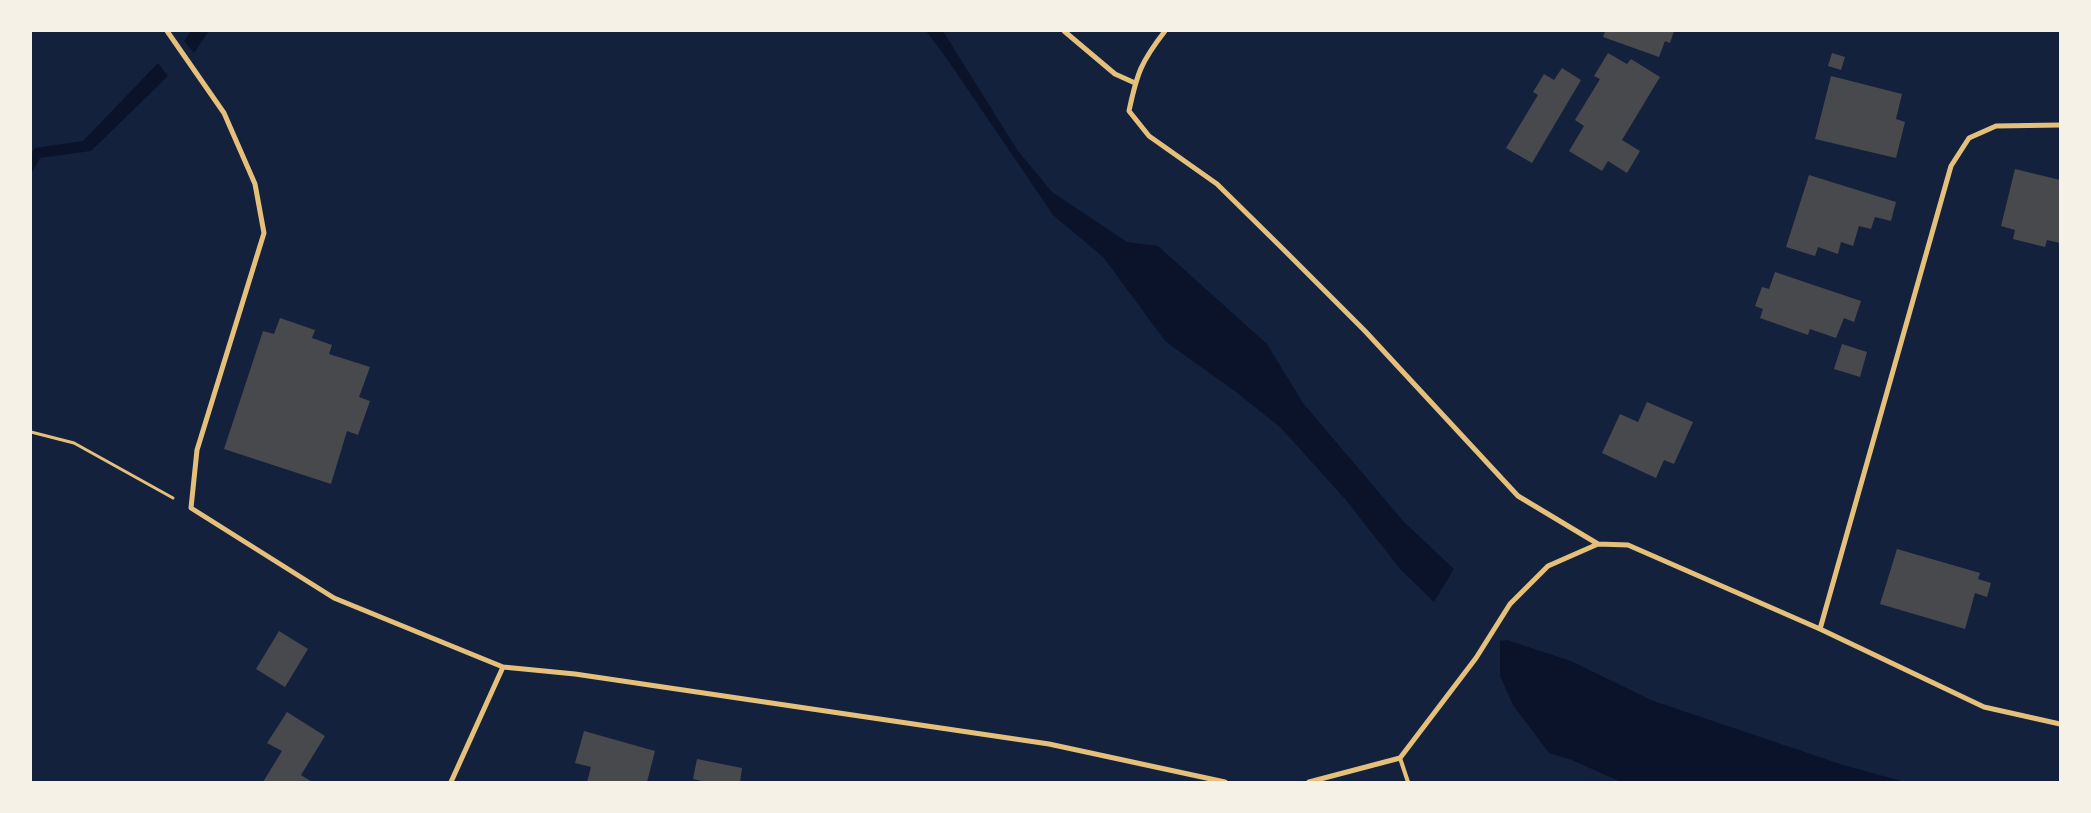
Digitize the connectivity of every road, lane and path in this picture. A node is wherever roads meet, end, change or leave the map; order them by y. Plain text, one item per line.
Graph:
1 (167, 31) edge
2 (1064, 31) edge
3 (1165, 31) edge
4 (1135, 83) junction
5 (2060, 125) edge
6 (31, 432) edge
7 (191, 508) junction
8 (1598, 544) junction
9 (1820, 629) junction
10 (503, 668) junction
11 (2060, 724) edge
12 (1400, 758) junction
13 (451, 782) edge
14 (1225, 782) edge
15 (1309, 782) edge
16 (1408, 782) edge

1 - 7 street
2 - 4 street
3 - 4 street
4 - 8 street
5 - 9 street
6 - 7 path
7 - 10 street
8 - 9 street
8 - 12 street
9 - 11 street
10 - 13 street
10 - 14 street
12 - 15 street
12 - 16 lane

